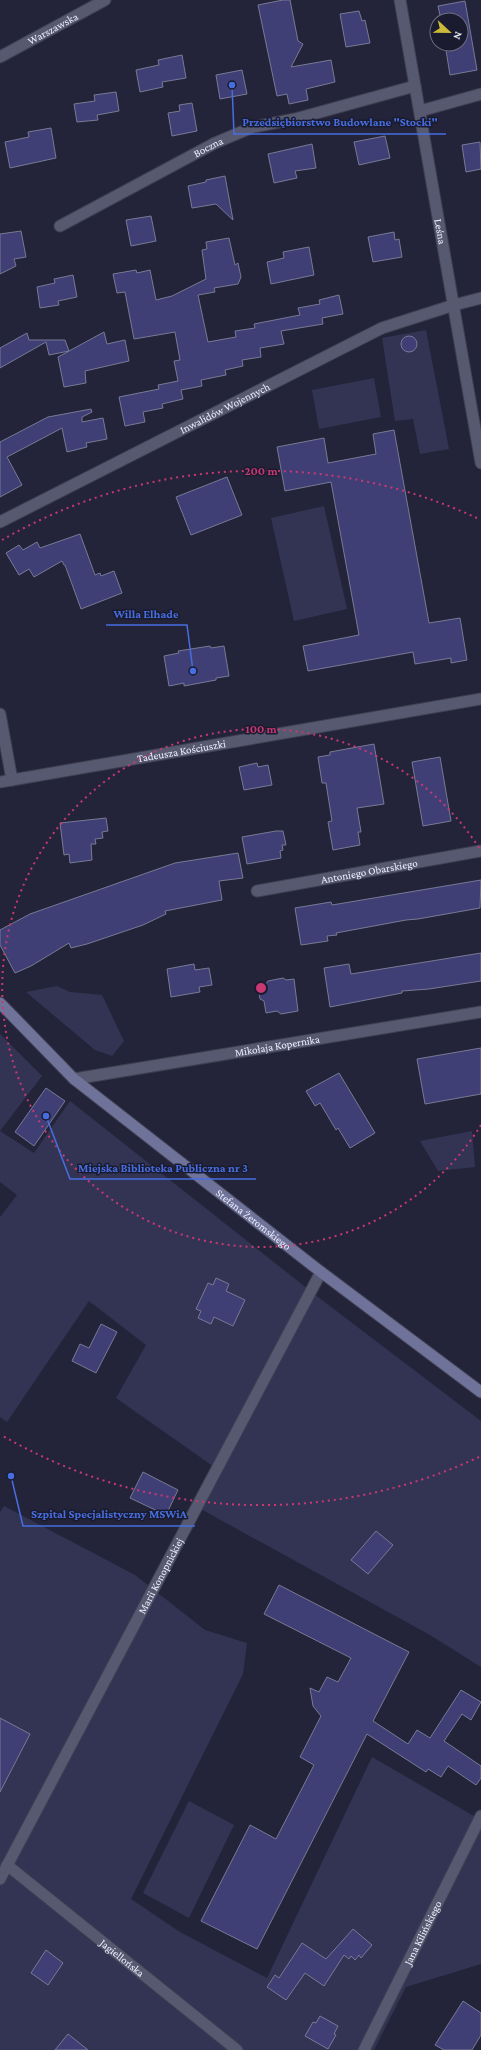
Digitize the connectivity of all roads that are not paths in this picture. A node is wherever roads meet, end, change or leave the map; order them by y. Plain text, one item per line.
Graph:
1 (105, 0) edge
2 (400, 0) edge
3 (0, 57) edge
4 (415, 86) junction
5 (481, 94) edge
6 (420, 111) junction
7 (60, 226) dead end
8 (481, 298) edge
9 (454, 304) junction
10 (481, 463) edge
11 (0, 522) edge
12 (481, 699) edge
13 (0, 714) edge
14 (12, 780) junction
15 (0, 782) edge
16 (481, 851) edge
17 (257, 891) dead end
18 (0, 1003) edge
19 (481, 1012) edge
20 (74, 1078) junction
21 (321, 1272) junction
22 (481, 1392) edge
23 (481, 1816) edge
24 (8, 1865) junction
25 (0, 1879) edge
26 (237, 2050) edge
27 (364, 2050) edge

1 - 3 street, Warszawska
2 - 4 street, Leśna
4 - 6 street, Leśna
4 - 7 street, Boczna
5 - 6 street
6 - 9 street, Leśna
8 - 9 street, Inwalidów Wojennych
9 - 10 street, Leśna
9 - 11 street, Inwalidów Wojennych
12 - 14 street, Tadeusza Kościuszki
13 - 14 street
14 - 15 street, Tadeusza Kościuszki
16 - 17 street, Antoniego Obarskiego
18 - 20 main road, Stefana Żeromskiego
19 - 20 street, Mikołaja Kopernika
20 - 21 main road, Stefana Żeromskiego
21 - 22 main road, Stefana Żeromskiego
21 - 24 street, Marii Konopnickiej
23 - 27 street, Jana Kilińskiego
24 - 25 street, Marii Konopnickiej
24 - 26 street, Jagiellońska

